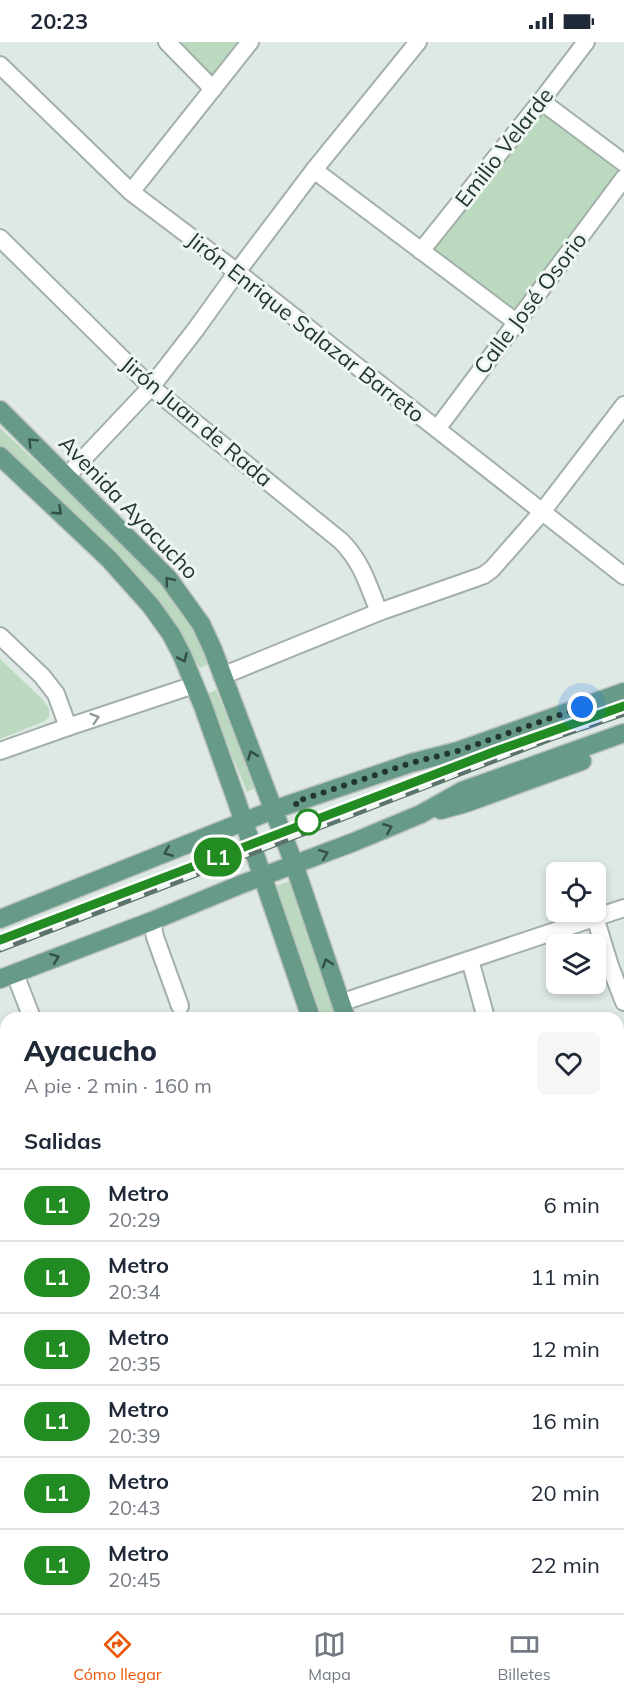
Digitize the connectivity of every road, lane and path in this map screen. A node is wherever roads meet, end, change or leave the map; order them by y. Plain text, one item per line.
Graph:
1 (167, 42) edge
2 (250, 42) edge
3 (418, 42) edge
4 (586, 42) edge
5 (0, 65) edge
6 (213, 89) junction
7 (541, 101) junction
8 (624, 163) edge
9 (314, 170) junction
10 (624, 178) edge
11 (131, 192) junction
12 (0, 238) edge
13 (422, 251) junction
14 (237, 272) junction
15 (516, 322) junction
16 (151, 387) junction
17 (624, 405) edge
18 (0, 410) edge
19 (437, 429) junction
20 (0, 456) edge
21 (67, 476) junction
22 (542, 512) junction
23 (624, 576) edge
24 (379, 612) junction
25 (0, 636) edge
26 (222, 676) junction
27 (624, 681) edge
28 (194, 685) junction
29 (624, 692) edge
30 (68, 727) junction
31 (624, 733) edge
32 (624, 745) edge
33 (0, 751) edge
34 (411, 763) junction
35 (273, 810) junction
36 (421, 814) junction
37 (244, 822) junction
38 (294, 864) junction
39 (262, 876) junction
40 (624, 908) edge
41 (606, 914) edge
42 (0, 919) edge
43 (152, 921) junction
44 (580, 922) edge
45 (597, 922) edge
46 (470, 960) junction
47 (4, 977) edge
48 (624, 1002) edge
49 (180, 1006) dead end
50 (343, 1011) edge
51 (28, 1012) edge
52 (309, 1012) edge
53 (484, 1012) edge

1 - 6 street
2 - 6 street
3 - 9 street
4 - 7 street, Emilio Velarde
5 - 11 street, Jirón Enrique Salazar Barreto
6 - 11 street
7 - 8 street
7 - 13 street, Emilio Velarde
9 - 13 street
9 - 14 street
10 - 15 street, Calle José Osorio
11 - 14 street, Jirón Enrique Salazar Barreto
12 - 16 street, Jirón Juan de Rada
13 - 15 street
14 - 16 street
14 - 19 street, Jirón Enrique Salazar Barreto
15 - 19 street, Calle José Osorio
16 - 21 street
16 - 24 street, Jirón Juan de Rada
17 - 22 street
21 -> 18 main road, Avenida Ayacucho
19 - 22 street, Jirón Enrique Salazar Barreto
20 -> 28 main road
26 -> 21 main road, Avenida Ayacucho
22 - 23 street, Jirón Enrique Salazar Barreto
22 - 24 street
24 - 26 street
25 - 30 street
35 -> 26 main road, Avenida Ayacucho
27 - 34 main road
30 -> 28 street
28 - 37 main road
29 - 34 main road
30 - 33 street
31 - 36 main road
32 - 36 main road
34 - 35 main road
35 - 37 main road
35 - 38 main road, Avenida Ayacucho
38 -> 36 main road
37 - 39 main road
37 -> 42 main road
38 - 39 main road
50 -> 38 main road, Avenida Ayacucho
39 - 43 main road
39 - 52 main road
40 - 41 street
47 -> 43 main road
43 - 49 street
44 - 46 street
45 - 48 street
46 - 50 street
46 - 53 street
47 - 51 street

